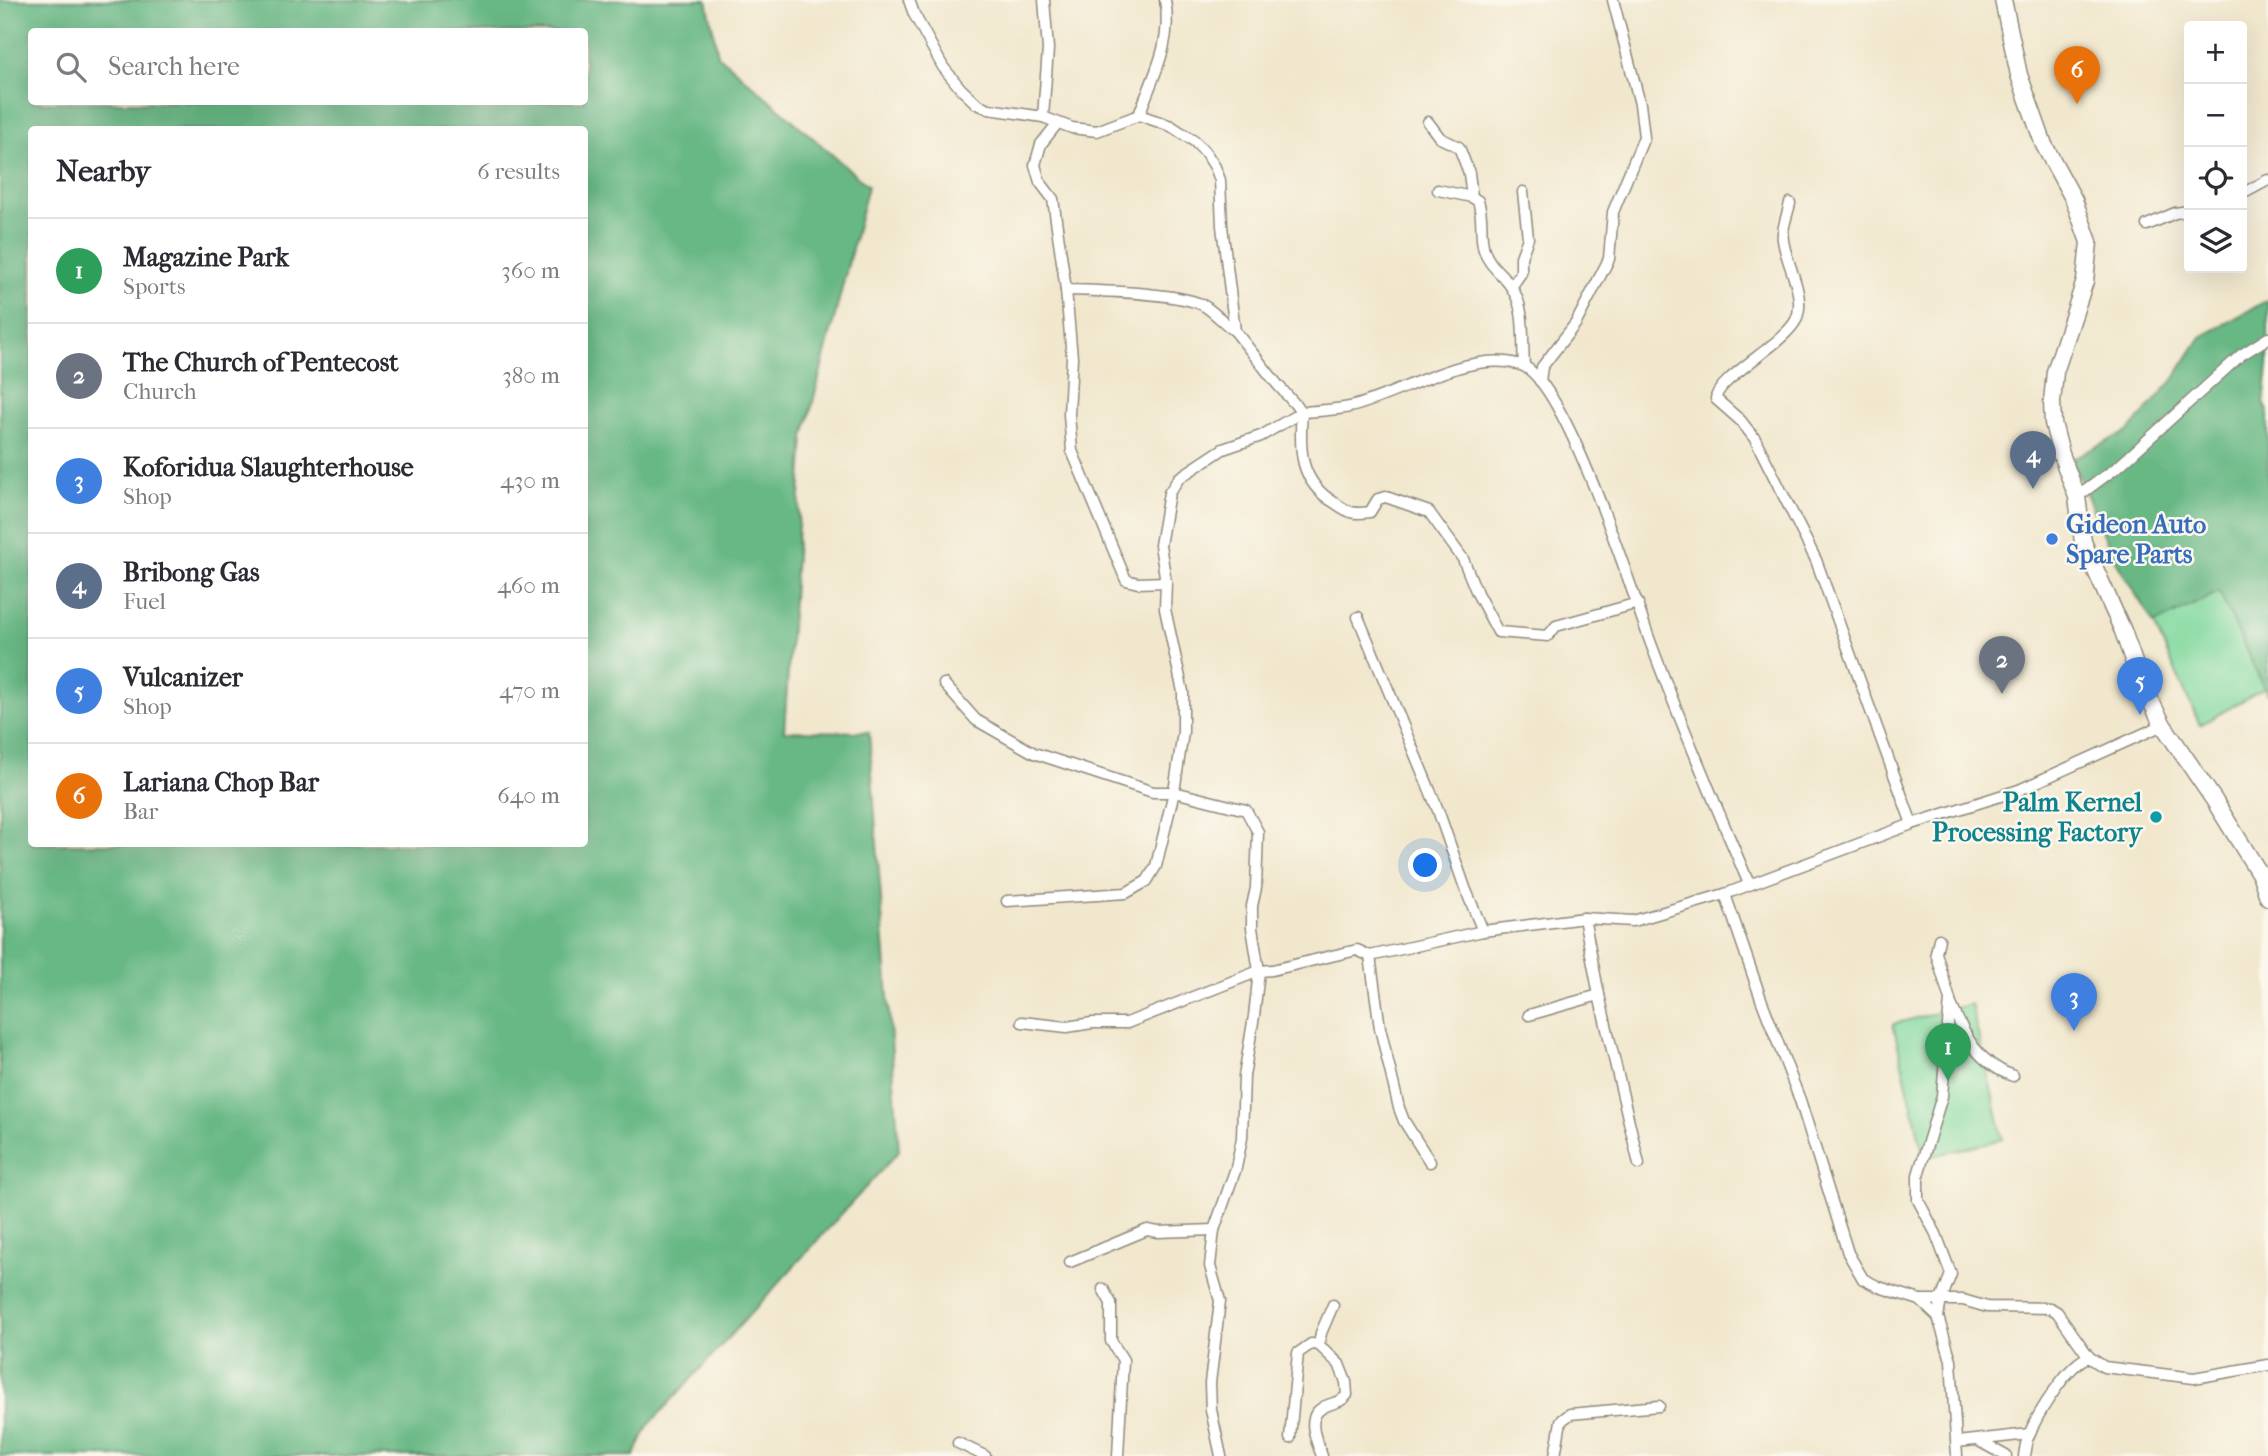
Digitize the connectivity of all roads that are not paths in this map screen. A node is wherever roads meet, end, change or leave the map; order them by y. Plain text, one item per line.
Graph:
1 (909, 0) edge
2 (1044, 0) edge
3 (1166, 0) edge
4 (1613, 0) edge
5 (2003, 0) edge
6 (1139, 115) junction
7 (1043, 117) junction
8 (1428, 122) dead end
9 (1057, 124) junction
10 (2268, 180) edge
11 (1438, 190) dead end
12 (2247, 191) edge
13 (1522, 192) dead end
14 (1472, 197) junction
15 (1790, 203) dead end
16 (2184, 212) edge
17 (2147, 225) dead end
18 (1512, 286) junction
19 (1066, 290) junction
20 (1235, 331) junction
21 (2268, 338) edge
22 (1524, 365) junction
23 (1540, 381) junction
24 (1302, 412) junction
25 (2077, 497) junction
26 (1166, 582) junction
27 (1638, 603) junction
28 (1358, 617) dead end
29 (944, 684) dead end
30 (2164, 725) junction
31 (1174, 792) junction
32 (1913, 824) junction
33 (2264, 875) edge
34 (1749, 884) junction
35 (1725, 894) junction
36 (2268, 897) edge
37 (1007, 901) dead end
38 (1584, 918) junction
39 (1483, 931) junction
40 (1939, 939) dead end
41 (1370, 956) junction
42 (1259, 971) junction
43 (1599, 995) junction
44 (1950, 1000) junction
45 (1529, 1015) dead end
46 (1022, 1022) dead end
47 (2013, 1076) dead end
48 (1430, 1162) dead end
49 (1639, 1164) dead end
50 (1214, 1230) junction
51 (1070, 1262) dead end
52 (1103, 1289) dead end
53 (1920, 1300) junction
54 (1941, 1300) junction
55 (1333, 1306) dead end
56 (1938, 1317) junction
57 (1320, 1345) junction
58 (2089, 1357) junction
59 (2268, 1365) edge
60 (1659, 1406) dead end
61 (2029, 1434) junction
62 (1290, 1438) dead end
63 (1979, 1441) junction
64 (1957, 1442) junction
65 (958, 1443) dead end
66 (985, 1456) edge
67 (1118, 1456) edge
68 (1221, 1456) edge
69 (1322, 1456) edge
70 (1555, 1456) edge
71 (1957, 1456) edge
72 (2006, 1456) edge
73 (2024, 1456) edge

1 - 7 street
2 - 7 street
3 - 6 street
4 - 23 street
5 - 25 main road
6 - 9 street
6 - 20 street
7 - 9 street
8 - 14 street
9 - 19 street
10 - 12 street
11 - 14 street
13 - 18 street
14 - 18 street
15 - 32 street
16 - 17 street
18 - 22 street
19 - 20 street
19 - 26 street
20 - 24 street
21 - 25 street
22 - 23 street
22 - 24 street
23 - 27 street
24 - 26 street
24 - 27 street
25 - 30 main road
26 - 31 street
27 - 34 street
28 - 39 street
29 - 31 street
30 - 32 street
30 - 33 main road
31 - 37 street
31 - 42 street
32 - 34 street
33 - 36 main road
34 - 35 street
35 - 38 street
35 - 53 street
38 - 39 street
38 - 43 street
39 - 41 street
40 - 44 street
41 - 42 street
41 - 48 street
42 - 46 street
42 - 50 street
43 - 45 street
43 - 49 street
44 - 47 street
44 - 54 street
50 - 51 street
50 - 68 street
52 - 67 street
53 - 54 street
53 - 56 street
54 - 56 street
54 - 58 street
55 - 57 street
56 - 64 street
57 - 62 street
57 - 69 street
58 - 59 street
58 - 61 street
60 - 70 street
61 - 63 street
61 - 73 street
63 - 64 street
63 - 72 street
64 - 71 street
65 - 66 street

